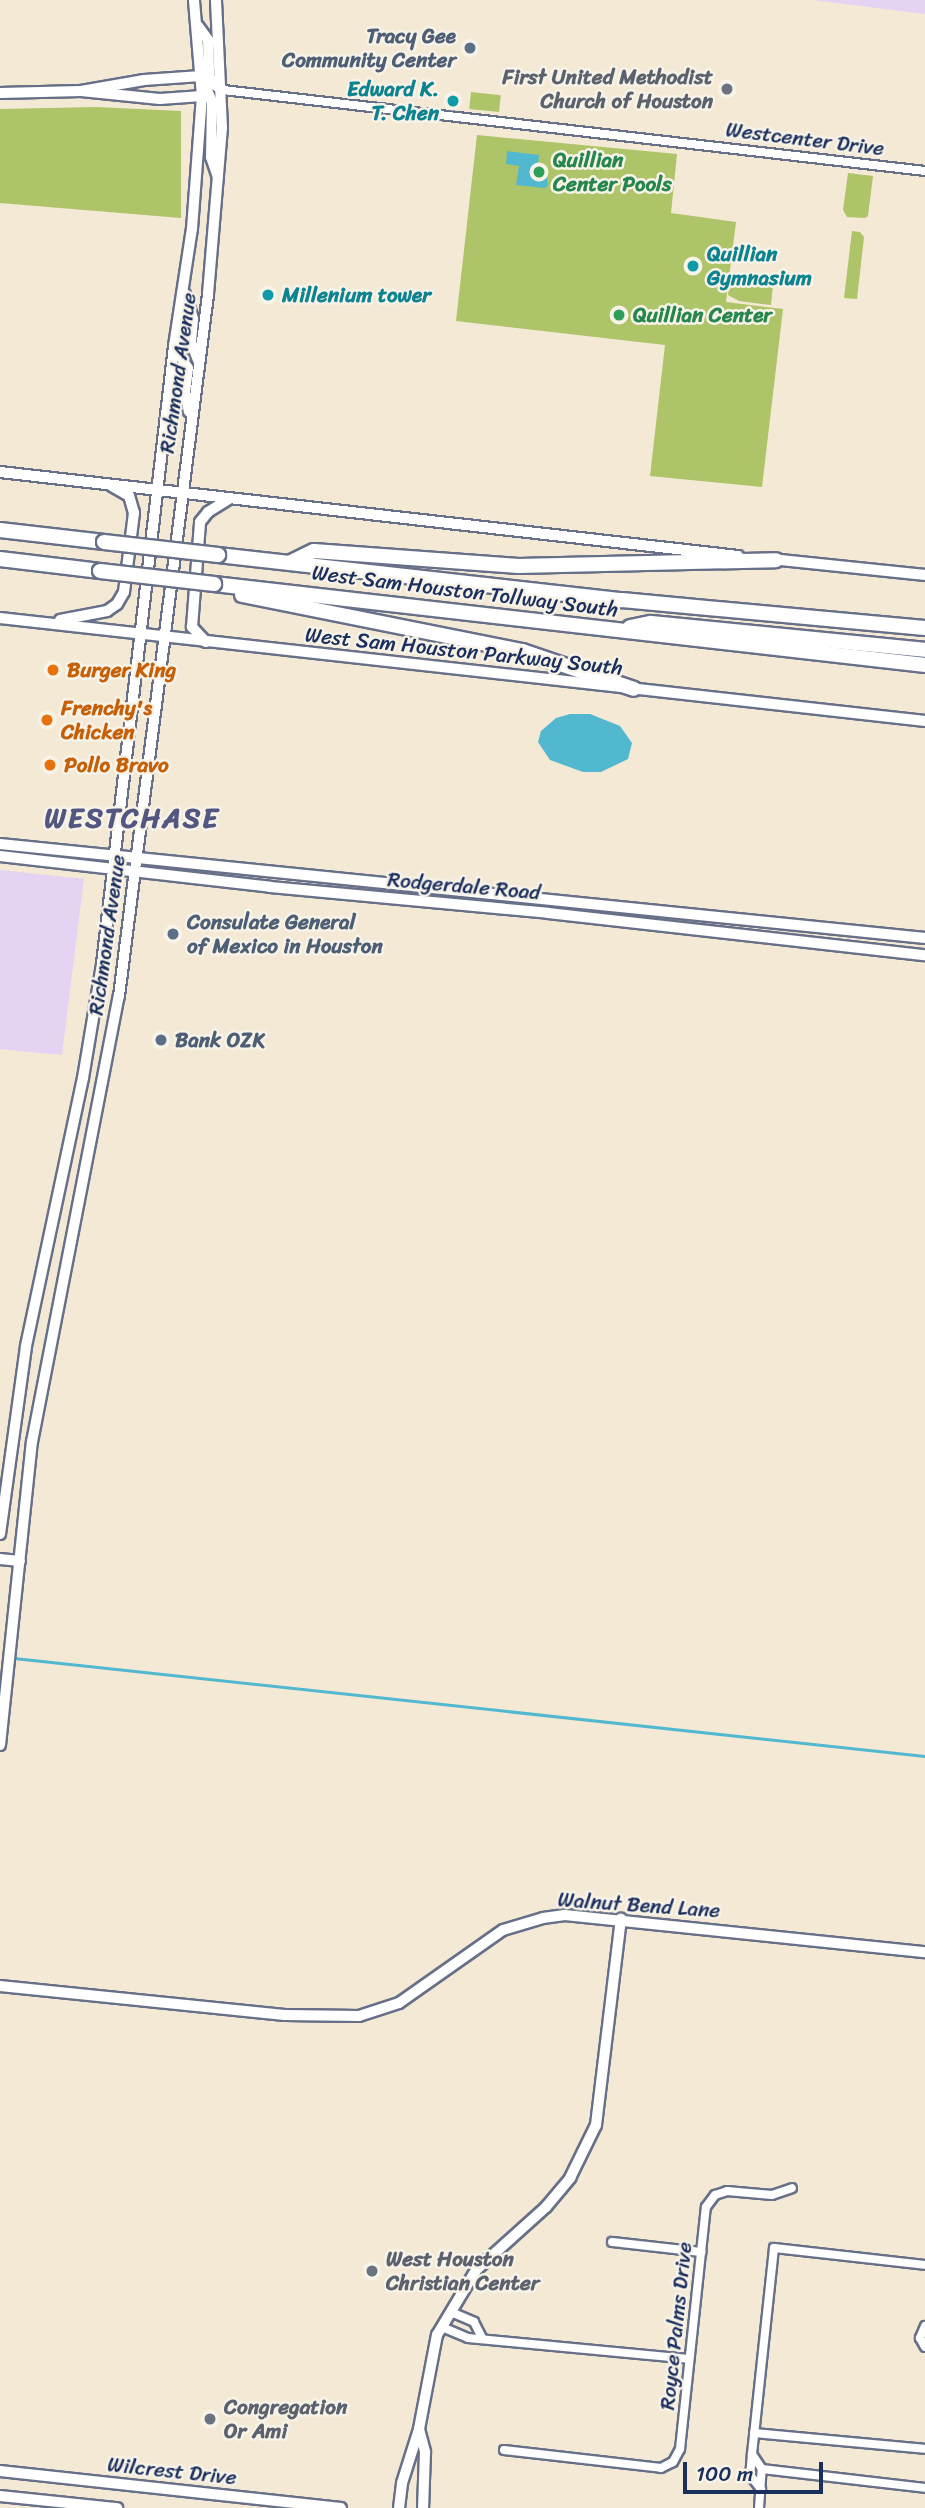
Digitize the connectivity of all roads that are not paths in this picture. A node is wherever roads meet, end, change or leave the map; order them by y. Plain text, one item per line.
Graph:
1 (194, 0) edge
2 (216, 0) edge
3 (196, 24) junction
4 (201, 76) junction
5 (223, 90) junction
6 (81, 91) junction
7 (0, 93) edge
8 (202, 96) junction
9 (925, 171) edge
10 (219, 179) junction
11 (184, 292) junction
12 (174, 346) junction
13 (198, 362) junction
14 (191, 420) junction
15 (0, 472) edge
16 (111, 485) junction
17 (157, 489) junction
18 (182, 492) junction
19 (229, 499) junction
20 (0, 530) edge
21 (0, 559) edge
22 (776, 560) junction
23 (289, 562) junction
24 (925, 575) edge
25 (214, 586) junction
26 (0, 618) edge
27 (54, 622) junction
28 (925, 628) edge
29 (615, 630) junction
30 (139, 634) junction
31 (165, 637) junction
32 (206, 642) junction
33 (925, 650) edge
34 (925, 665) edge
35 (634, 689) junction
36 (925, 721) edge
37 (0, 844) edge
38 (115, 853) junction
39 (0, 856) edge
40 (137, 856) junction
41 (113, 869) junction
42 (277, 871) junction
43 (135, 872) junction
44 (432, 886) junction
45 (270, 887) junction
46 (549, 899) junction
47 (430, 902) junction
48 (548, 913) junction
49 (693, 914) junction
50 (824, 928) junction
51 (691, 929) junction
52 (925, 938) edge
53 (822, 944) junction
54 (925, 955) edge
55 (98, 992) junction
56 (119, 996) junction
57 (71, 1132) junction
58 (92, 1137) junction
59 (41, 1274) junction
60 (64, 1279) junction
61 (12, 1432) junction
62 (33, 1442) junction
63 (0, 1534) edge
64 (0, 1559) edge
65 (20, 1561) junction
66 (0, 1745) edge
67 (621, 1919) junction
68 (925, 1952) edge
69 (0, 1986) edge
70 (792, 2188) dead end
71 (612, 2242) dead end
72 (701, 2252) junction
73 (925, 2265) edge
74 (451, 2312) junction
75 (925, 2326) edge
76 (442, 2327) junction
77 (482, 2338) junction
78 (925, 2347) edge
79 (690, 2359) junction
80 (419, 2429) junction
81 (754, 2433) junction
82 (925, 2449) edge
83 (504, 2450) dead end
84 (752, 2454) junction
85 (762, 2469) junction
86 (0, 2471) edge
87 (925, 2488) edge
88 (761, 2489) junction
89 (0, 2496) edge
90 (117, 2508) edge
91 (341, 2508) edge
92 (400, 2508) edge
93 (423, 2508) edge
94 (759, 2508) edge

1 - 3 main road, Richmond Avenue
2 - 5 main road, Richmond Avenue
3 - 4 main road, Richmond Avenue
3 - 5 main road
4 - 6 main road
4 - 8 main road, Richmond Avenue
4 - 10 main road
5 - 9 street, Westcenter Drive
5 - 10 main road, Richmond Avenue
6 - 7 main road
6 - 8 main road
8 - 11 main road, Richmond Avenue
10 - 13 main road, Richmond Avenue
11 - 12 main road, Richmond Avenue
11 - 13 main road
12 - 14 main road
12 - 17 main road, Richmond Avenue
13 - 14 main road, Richmond Avenue
14 - 18 main road, Richmond Avenue
15 - 16 main road
16 - 17 main road
16 - 27 main road
17 - 18 main road
17 - 30 main road, Richmond Avenue
18 - 19 main road
18 - 31 main road, Richmond Avenue
19 - 22 main road
19 - 32 main road
20 - 23 highway, West Sam Houston Tollway South, bridge
21 - 25 highway, bridge
22 - 23 highway
22 - 24 main road
23 - 28 highway, West Sam Houston Tollway South
25 - 29 highway, West Sam Houston Tollway South
25 - 35 highway
26 - 27 main road, West Sam Houston Parkway South
27 - 30 main road, West Sam Houston Parkway South
29 - 33 highway
29 - 34 highway, West Sam Houston Tollway South
30 - 31 main road, West Sam Houston Parkway South
30 - 38 main road, Richmond Avenue
31 - 32 main road, West Sam Houston Parkway South
31 - 40 main road, Richmond Avenue
32 - 35 main road, West Sam Houston Parkway South
35 - 36 main road, West Sam Houston Parkway South
37 - 38 main road, Rodgerdale Road
38 - 40 main road, Rodgerdale Road
38 - 41 main road, Richmond Avenue
39 - 41 main road, Rodgerdale Road
40 - 42 main road, Rodgerdale Road
40 - 43 main road, Richmond Avenue
41 - 43 main road, Rodgerdale Road
41 - 55 main road, Richmond Avenue
42 - 44 main road, Rodgerdale Road
42 - 45 main road
43 - 45 main road, Rodgerdale Road
43 - 56 main road, Richmond Avenue
44 - 46 main road, Rodgerdale Road
44 - 47 main road
45 - 47 main road, Rodgerdale Road
46 - 48 main road
46 - 49 main road, Rodgerdale Road
47 - 48 main road, Rodgerdale Road
48 - 51 main road, Rodgerdale Road
49 - 50 main road, Rodgerdale Road
49 - 51 main road
50 - 52 main road, Rodgerdale Road
50 - 53 main road
51 - 53 main road, Rodgerdale Road
53 - 54 main road, Rodgerdale Road
55 - 56 main road
55 - 57 main road, Richmond Avenue
56 - 58 main road, Richmond Avenue
57 - 58 main road
57 - 59 main road, Richmond Avenue
58 - 60 main road, Richmond Avenue
59 - 60 main road
59 - 61 main road, Richmond Avenue
60 - 62 main road, Richmond Avenue
61 - 62 main road
61 - 63 main road, Richmond Avenue
62 - 65 main road, Richmond Avenue
64 - 65 main road
65 - 66 main road, Richmond Avenue
67 - 68 main road, Walnut Bend Lane
67 - 69 main road, Walnut Bend Lane
67 - 74 main road
70 - 72 street, Royce Palms Drive
71 - 72 street
72 - 79 street, Royce Palms Drive
73 - 81 street
74 - 76 main road
74 - 77 street
75 - 78 street
76 - 77 street
76 - 80 main road
77 - 79 street
79 - 83 street, Royce Palms Drive
80 - 92 main road
80 - 93 main road
81 - 82 street
81 - 84 street
84 - 85 street
84 - 88 street
85 - 87 street
85 - 88 street
86 - 91 main road, Wilcrest Drive
88 - 94 street
89 - 90 main road, Wilcrest Drive

